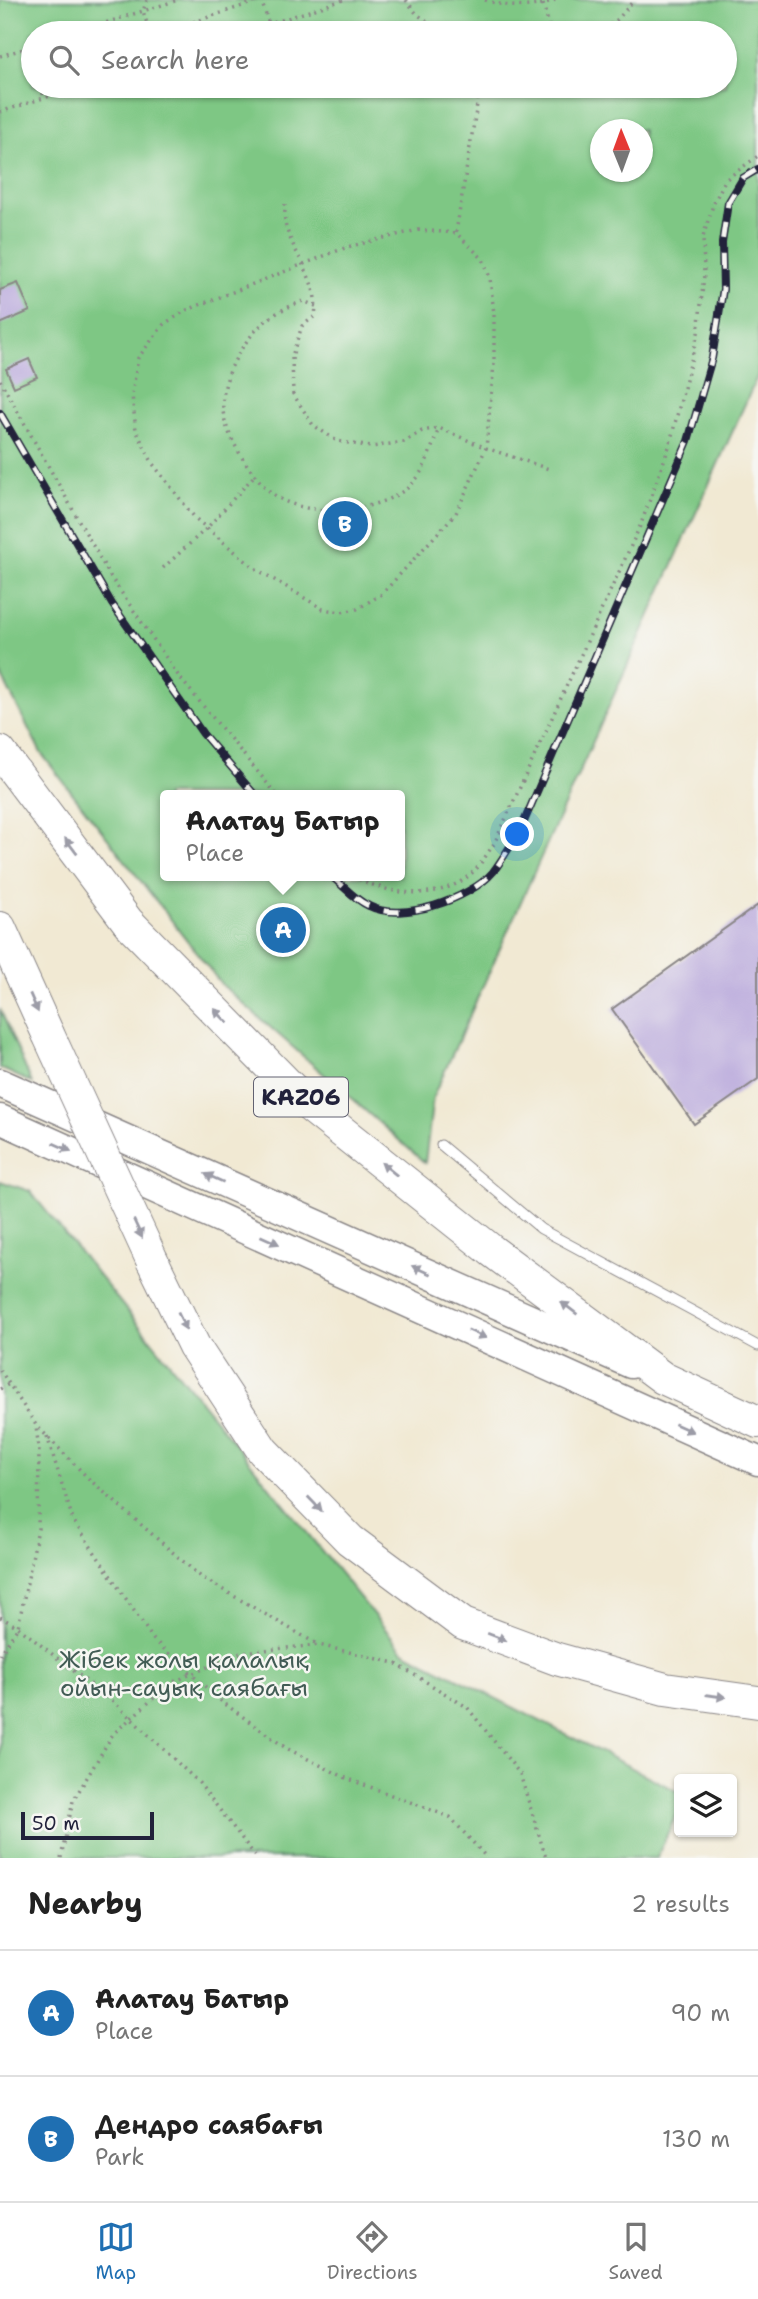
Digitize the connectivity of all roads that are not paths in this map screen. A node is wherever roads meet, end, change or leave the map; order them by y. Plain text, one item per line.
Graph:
1 (0, 752) edge
2 (0, 928) edge
3 (0, 1083) edge
4 (0, 1119) edge
5 (441, 1145) dead end
6 (758, 1346) edge
7 (663, 1378) junction
8 (758, 1422) edge
9 (758, 1461) edge
10 (758, 1702) edge

7 -> 1 highway, KАZ06
2 -> 10 highway, bridge
7 -> 3 main road, KАZ06
4 -> 9 main road
5 - 6 lane
7 - 8 highway, KАZ06

